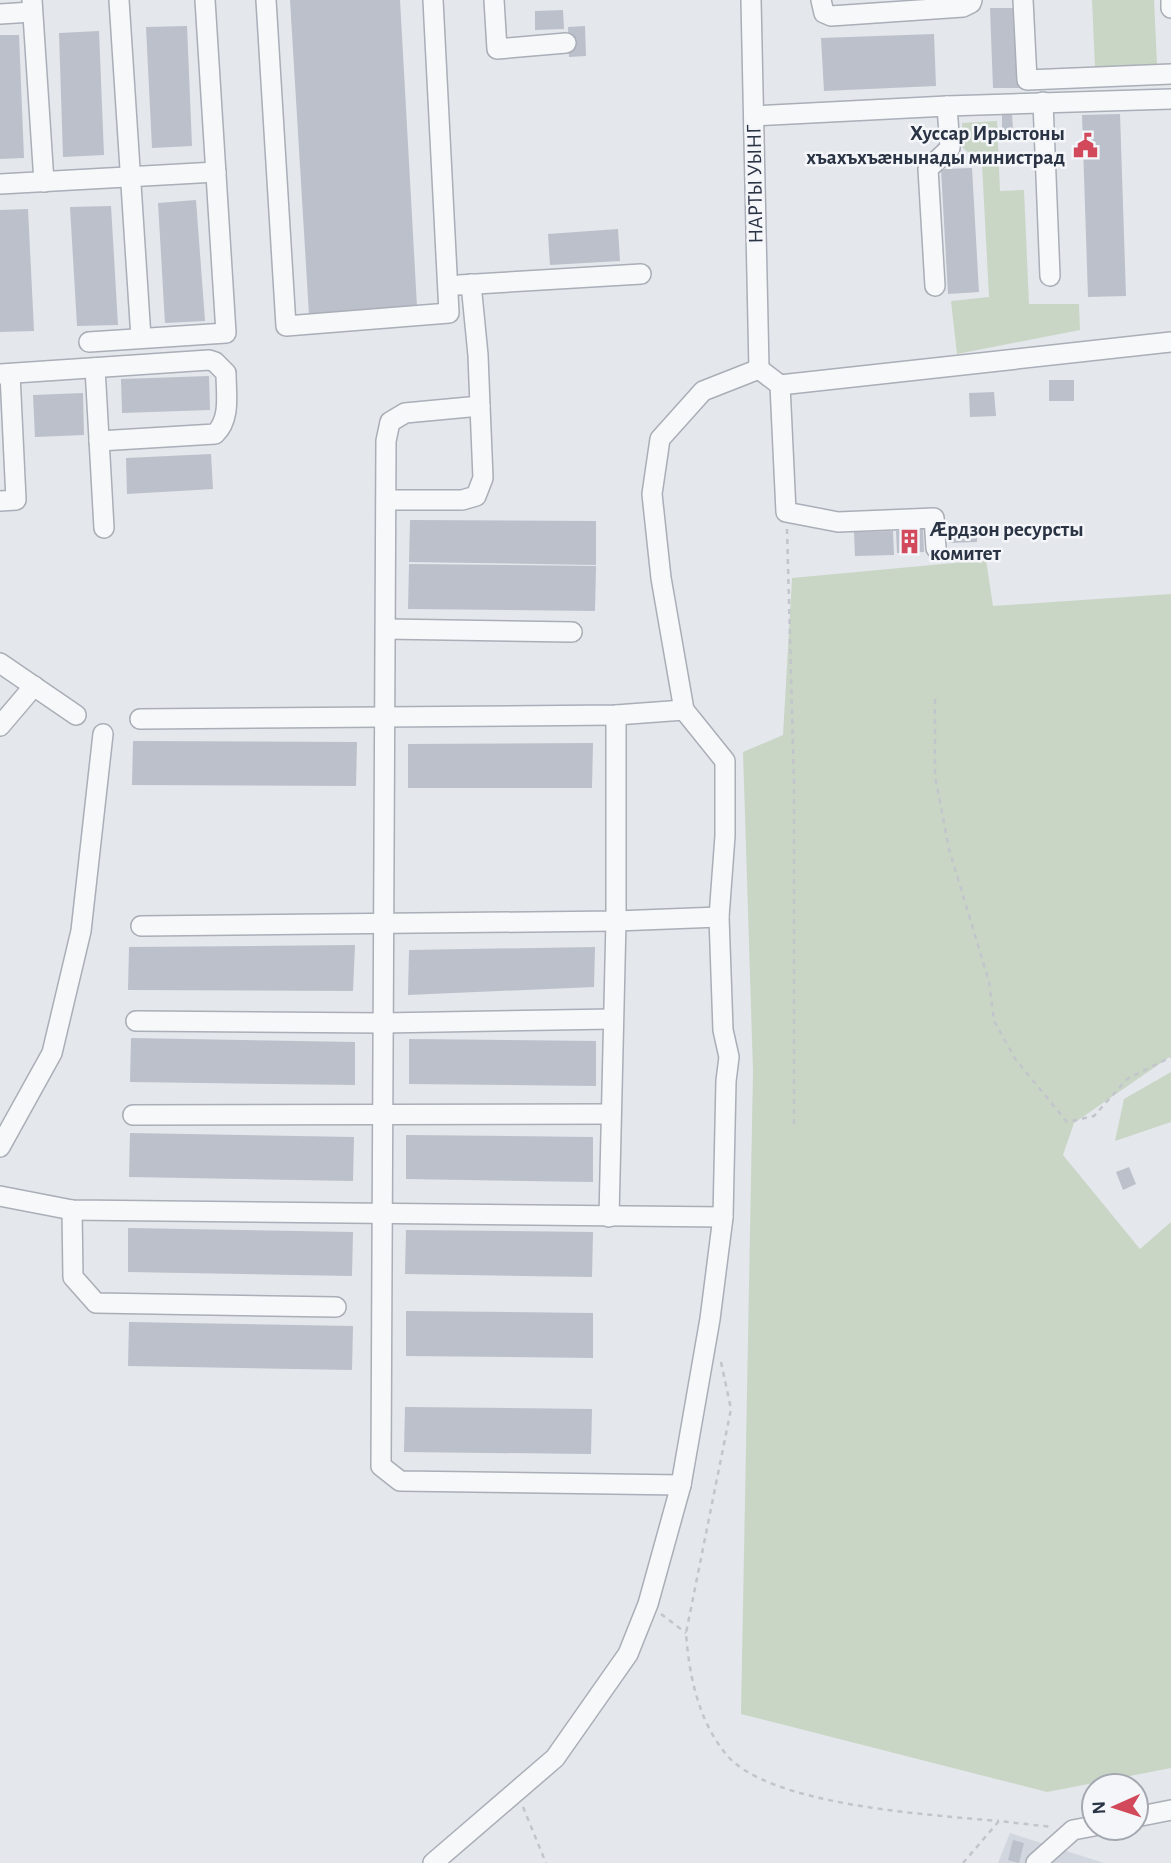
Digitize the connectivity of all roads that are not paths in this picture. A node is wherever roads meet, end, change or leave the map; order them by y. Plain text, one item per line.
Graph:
1 (119, 0) edge
2 (205, 0) edge
3 (266, 0) edge
4 (433, 0) edge
5 (494, 0) edge
6 (751, 0) edge
7 (821, 0) edge
8 (972, 0) edge
9 (1023, 0) edge
10 (1171, 0) edge
11 (32, 6) edge
12 (1171, 8) edge
13 (0, 15) edge
14 (566, 43) dead end
15 (1171, 74) edge
16 (1171, 99) edge
17 (1043, 102) junction
18 (947, 106) junction
19 (754, 116) junction
20 (216, 172) junction
21 (130, 178) junction
22 (44, 182) junction
23 (0, 184) edge
24 (641, 274) dead end
25 (1050, 276) dead end
26 (471, 284) junction
27 (448, 285) junction
28 (934, 286) dead end
29 (141, 338) junction
30 (89, 342) dead end
31 (1171, 342) edge
32 (95, 368) junction
33 (759, 369) junction
34 (5, 374) edge
35 (780, 385) junction
36 (5, 405) edge
37 (480, 406) junction
38 (99, 441) junction
39 (387, 500) junction
40 (0, 501) edge
41 (104, 528) dead end
42 (936, 548) dead end
43 (386, 629) junction
44 (572, 632) dead end
45 (0, 663) edge
46 (34, 687) junction
47 (684, 710) junction
48 (76, 715) dead end
49 (616, 715) junction
50 (384, 718) junction
51 (140, 719) dead end
52 (0, 726) edge
53 (103, 734) dead end
54 (719, 916) junction
55 (616, 921) junction
56 (383, 924) junction
57 (141, 926) dead end
58 (613, 1019) junction
59 (136, 1021) dead end
60 (383, 1023) junction
61 (611, 1114) junction
62 (133, 1115) dead end
63 (382, 1115) junction
64 (0, 1147) edge
65 (0, 1196) edge
66 (72, 1210) junction
67 (380, 1214) junction
68 (609, 1217) junction
69 (723, 1217) junction
70 (336, 1307) dead end
71 (681, 1485) junction
72 (1171, 1810) edge
73 (1150, 1814) edge
74 (1080, 1829) edge
75 (433, 1863) edge
76 (1036, 1863) edge

1 - 21 street
2 - 20 street
3 - 27 street
4 - 27 street
5 - 14 street
6 - 19 street, НАРТЫ УЫНГ
7 - 8 street
9 - 15 street
10 - 12 street
11 - 13 street
11 - 22 street
16 - 17 street
17 - 18 street
17 - 25 street
18 - 19 street
18 - 28 street
19 - 33 street, НАРТЫ УЫНГ
20 - 21 street
20 - 29 street
21 - 22 street
21 - 29 street
22 - 23 street
24 - 26 street
26 - 27 street
26 - 37 street
29 - 30 street
31 - 35 street
32 - 34 street
32 - 38 street
32 - 38 street
33 - 35 street
33 - 47 street
34 - 36 street
35 - 42 street
36 - 40 street
37 - 39 street
37 - 39 street
38 - 41 street
39 - 43 street
43 - 44 street
43 - 50 street
45 - 46 street
46 - 48 street
46 - 52 street
47 - 49 street
47 - 54 street
49 - 50 street
49 - 55 street
50 - 51 street
50 - 56 street
53 - 64 street
54 - 55 street
54 - 69 street
55 - 56 street
55 - 58 street
56 - 57 street
56 - 60 street
58 - 60 street
58 - 61 street
59 - 60 street
60 - 63 street
61 - 63 street
61 - 68 street
62 - 63 street
63 - 67 street
65 - 66 street
66 - 67 street
66 - 70 street
67 - 68 street
67 - 71 street
68 - 69 street
69 - 71 street
71 - 75 street
72 - 73 street
74 - 76 street

